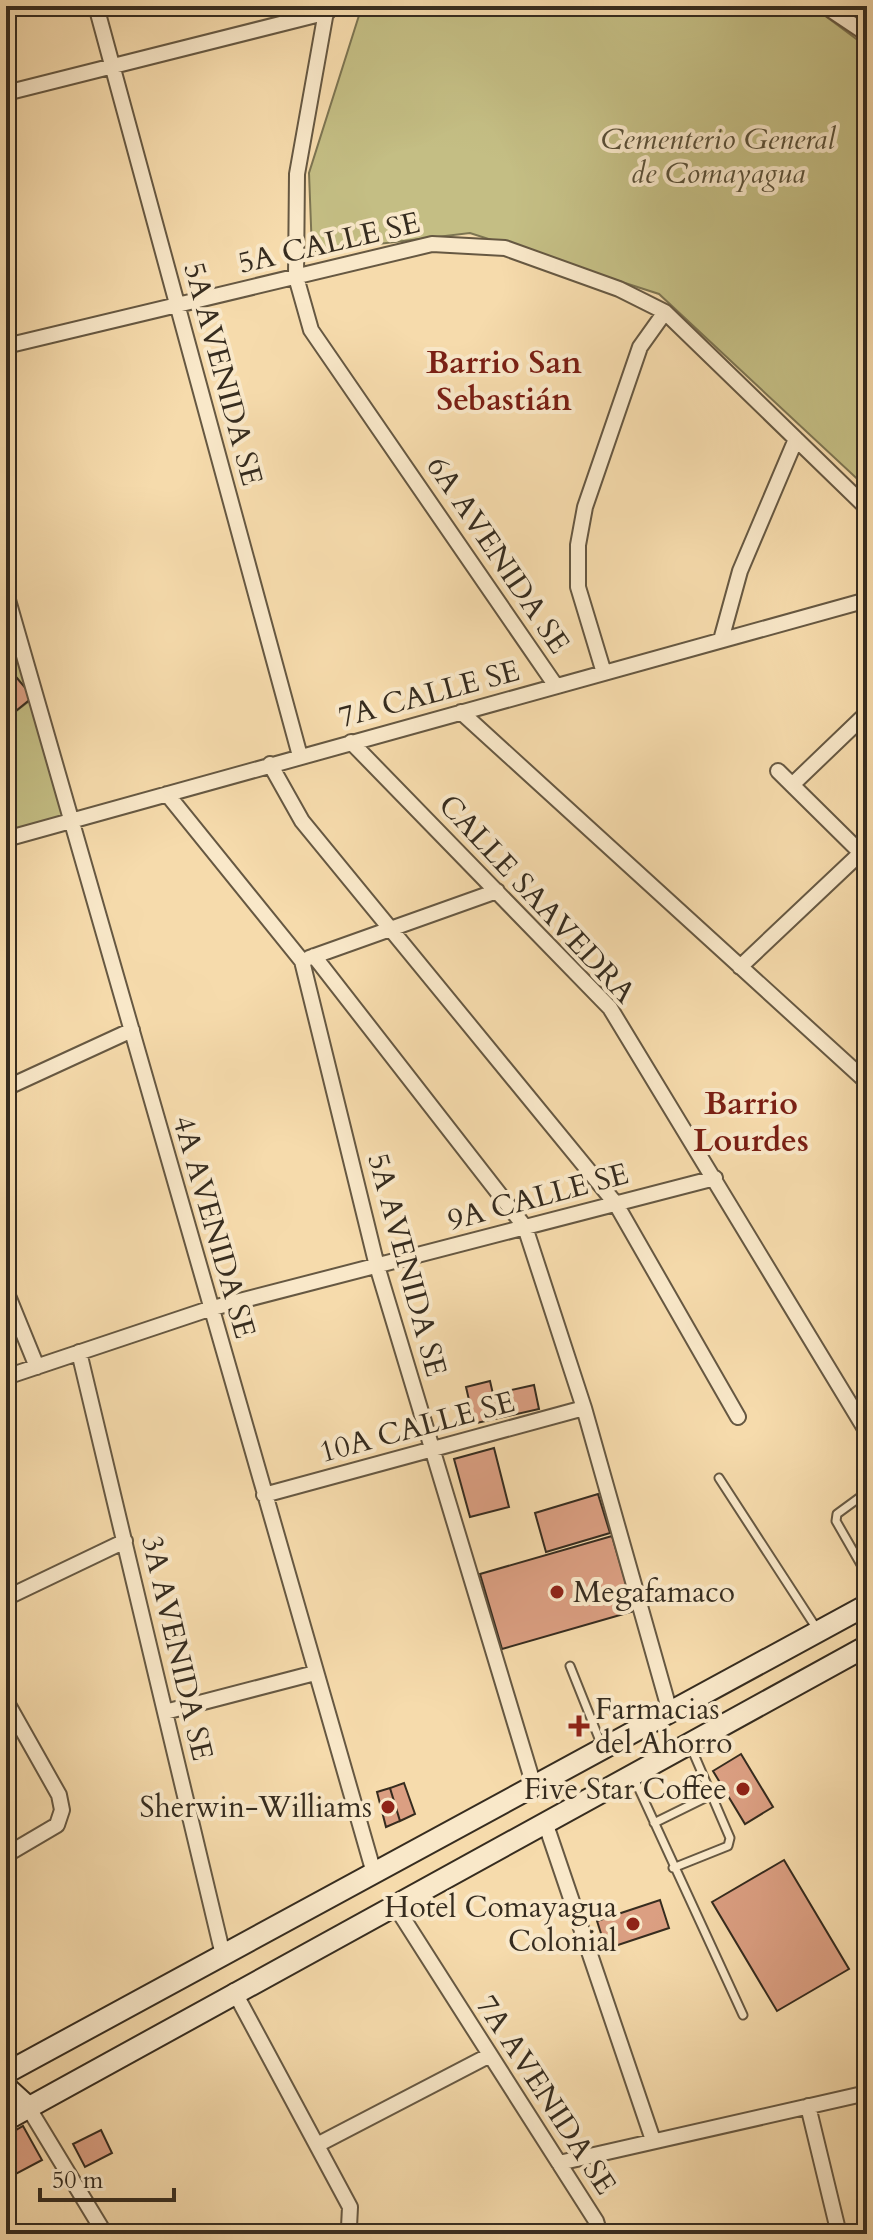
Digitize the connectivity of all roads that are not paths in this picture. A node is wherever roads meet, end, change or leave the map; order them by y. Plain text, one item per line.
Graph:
1 (96, 6) edge
2 (825, 6) edge
3 (328, 9) edge
4 (867, 34) edge
5 (111, 67) junction
6 (6, 93) edge
7 (296, 277) junction
8 (177, 307) junction
9 (665, 312) junction
10 (6, 346) edge
11 (796, 439) junction
12 (867, 508) edge
13 (6, 593) edge
14 (867, 600) edge
15 (721, 640) junction
16 (604, 673) junction
17 (556, 686) junction
18 (461, 712) junction
19 (867, 713) edge
20 (351, 742) junction
21 (300, 756) junction
22 (270, 764) junction
23 (778, 771) dead end
24 (792, 785) junction
25 (167, 794) junction
26 (71, 819) junction
27 (6, 839) edge
28 (864, 850) edge
29 (497, 891) junction
30 (394, 930) junction
31 (308, 958) junction
32 (740, 967) junction
33 (132, 1030) junction
34 (867, 1082) edge
35 (6, 1088) edge
36 (715, 1178) junction
37 (616, 1204) junction
38 (525, 1227) junction
39 (377, 1266) junction
40 (6, 1291) edge
41 (209, 1309) junction
42 (79, 1352) junction
43 (37, 1367) junction
44 (6, 1377) edge
45 (584, 1408) junction
46 (738, 1417) dead end
47 (867, 1432) edge
48 (433, 1451) junction
49 (719, 1478) dead end
50 (867, 1492) edge
51 (264, 1495) junction
52 (125, 1541) junction
53 (867, 1575) edge
54 (6, 1598) edge
55 (867, 1605) edge
56 (819, 1631) junction
57 (867, 1647) edge
58 (570, 1666) dead end
59 (315, 1673) junction
60 (6, 1701) edge
61 (165, 1712) junction
62 (670, 1712) junction
63 (689, 1743) junction
64 (603, 1748) junction
65 (632, 1774) junction
66 (534, 1786) junction
67 (713, 1794) junction
68 (545, 1822) junction
69 (654, 1823) junction
70 (6, 1855) edge
71 (673, 1868) junction
72 (374, 1873) junction
73 (394, 1904) junction
74 (223, 1955) junction
75 (234, 1991) junction
76 (743, 2015) dead end
77 (490, 2055) junction
78 (6, 2073) edge
79 (6, 2087) edge
80 (867, 2093) edge
81 (808, 2106) junction
82 (28, 2107) junction
83 (6, 2120) edge
84 (653, 2140) junction
85 (317, 2145) junction
86 (559, 2163) junction
87 (105, 2234) edge
88 (343, 2234) edge
89 (600, 2234) edge
90 (839, 2234) edge

1 - 5 street, 5A AVENIDA SE
2 - 4 street
3 - 5 street
3 - 7 street, 6A AVENIDA SE
5 - 6 street
5 - 8 street, 5A AVENIDA SE
7 - 8 street, 5A CALLE SE
7 - 9 street, 5A CALLE SE
7 - 17 street, 6A AVENIDA SE
8 - 10 street, 5A CALLE SE
8 - 21 street, 5A AVENIDA SE
9 - 11 street, 5A CALLE SE
9 - 16 street
11 - 12 street, 5A CALLE SE
11 - 15 street
13 - 26 street, 4A AVENIDA SE
14 - 15 street, 7A CALLE SE
15 - 16 street, 7A CALLE SE
16 - 17 street, 7A CALLE SE
17 - 18 street, 7A CALLE SE
18 - 20 street, 7A CALLE SE
18 - 32 street
19 - 24 street
20 - 21 street, 7A CALLE SE
20 - 29 street, CALLE SAAVEDRA
21 - 22 street, 7A CALLE SE
22 - 25 street, 7A CALLE SE
22 - 30 street
23 - 24 street
24 - 28 street
25 - 26 street, 7A CALLE SE
25 - 31 street, 5A AVENIDA SE
26 - 27 street, 7A CALLE SE
26 - 33 street, 4A AVENIDA SE
28 - 32 street
29 - 30 street
29 - 36 street, CALLE SAAVEDRA
30 - 31 street
30 - 37 street
31 - 38 street
31 - 39 street, 5A AVENIDA SE
32 - 34 street
33 - 35 street
33 - 41 street, 4A AVENIDA SE
36 - 37 street, 9A CALLE SE
36 - 47 street, CALLE SAAVEDRA
37 - 38 street, 9A CALLE SE
37 - 46 street
38 - 39 street, 9A CALLE SE
38 - 45 street
39 - 41 street, 9A CALLE SE
39 - 48 street, 5A AVENIDA SE
40 - 43 street
41 - 42 street, 9A CALLE SE
41 - 51 street, 4A AVENIDA SE
42 - 43 street, 9A CALLE SE
42 - 52 street, 3A AVENIDA SE
43 - 44 street, 9A CALLE SE
45 - 48 street, 10A CALLE SE
45 - 62 street
48 - 51 street, 10A CALLE SE
48 - 66 street, 5A AVENIDA SE
49 - 56 lane
50 - 53 lane
51 - 59 street, 4A AVENIDA SE
52 - 54 street
52 - 61 street, 3A AVENIDA SE
55 - 56 main road
56 - 62 main road
57 - 63 main road
58 - 64 lane
59 - 61 street
59 - 72 street, 4A AVENIDA SE
60 - 70 street
61 - 74 street, 3A AVENIDA SE
62 - 64 main road
63 - 65 main road
63 - 67 lane
64 - 66 main road
65 - 68 main road
65 - 69 lane
66 - 72 main road
67 - 69 lane
67 - 71 lane
68 - 73 main road
68 - 84 street
69 - 71 lane
71 - 76 lane
72 - 74 main road
73 - 75 main road
73 - 77 street, 7A AVENIDA SE
74 - 78 main road
75 - 82 main road
75 - 85 street
77 - 85 street
77 - 86 street, 7A AVENIDA SE
79 - 82 main road
80 - 81 street
81 - 84 street
81 - 90 street
82 - 83 main road
82 - 87 street
84 - 86 street
85 - 88 street
86 - 89 street, 7A AVENIDA SE

